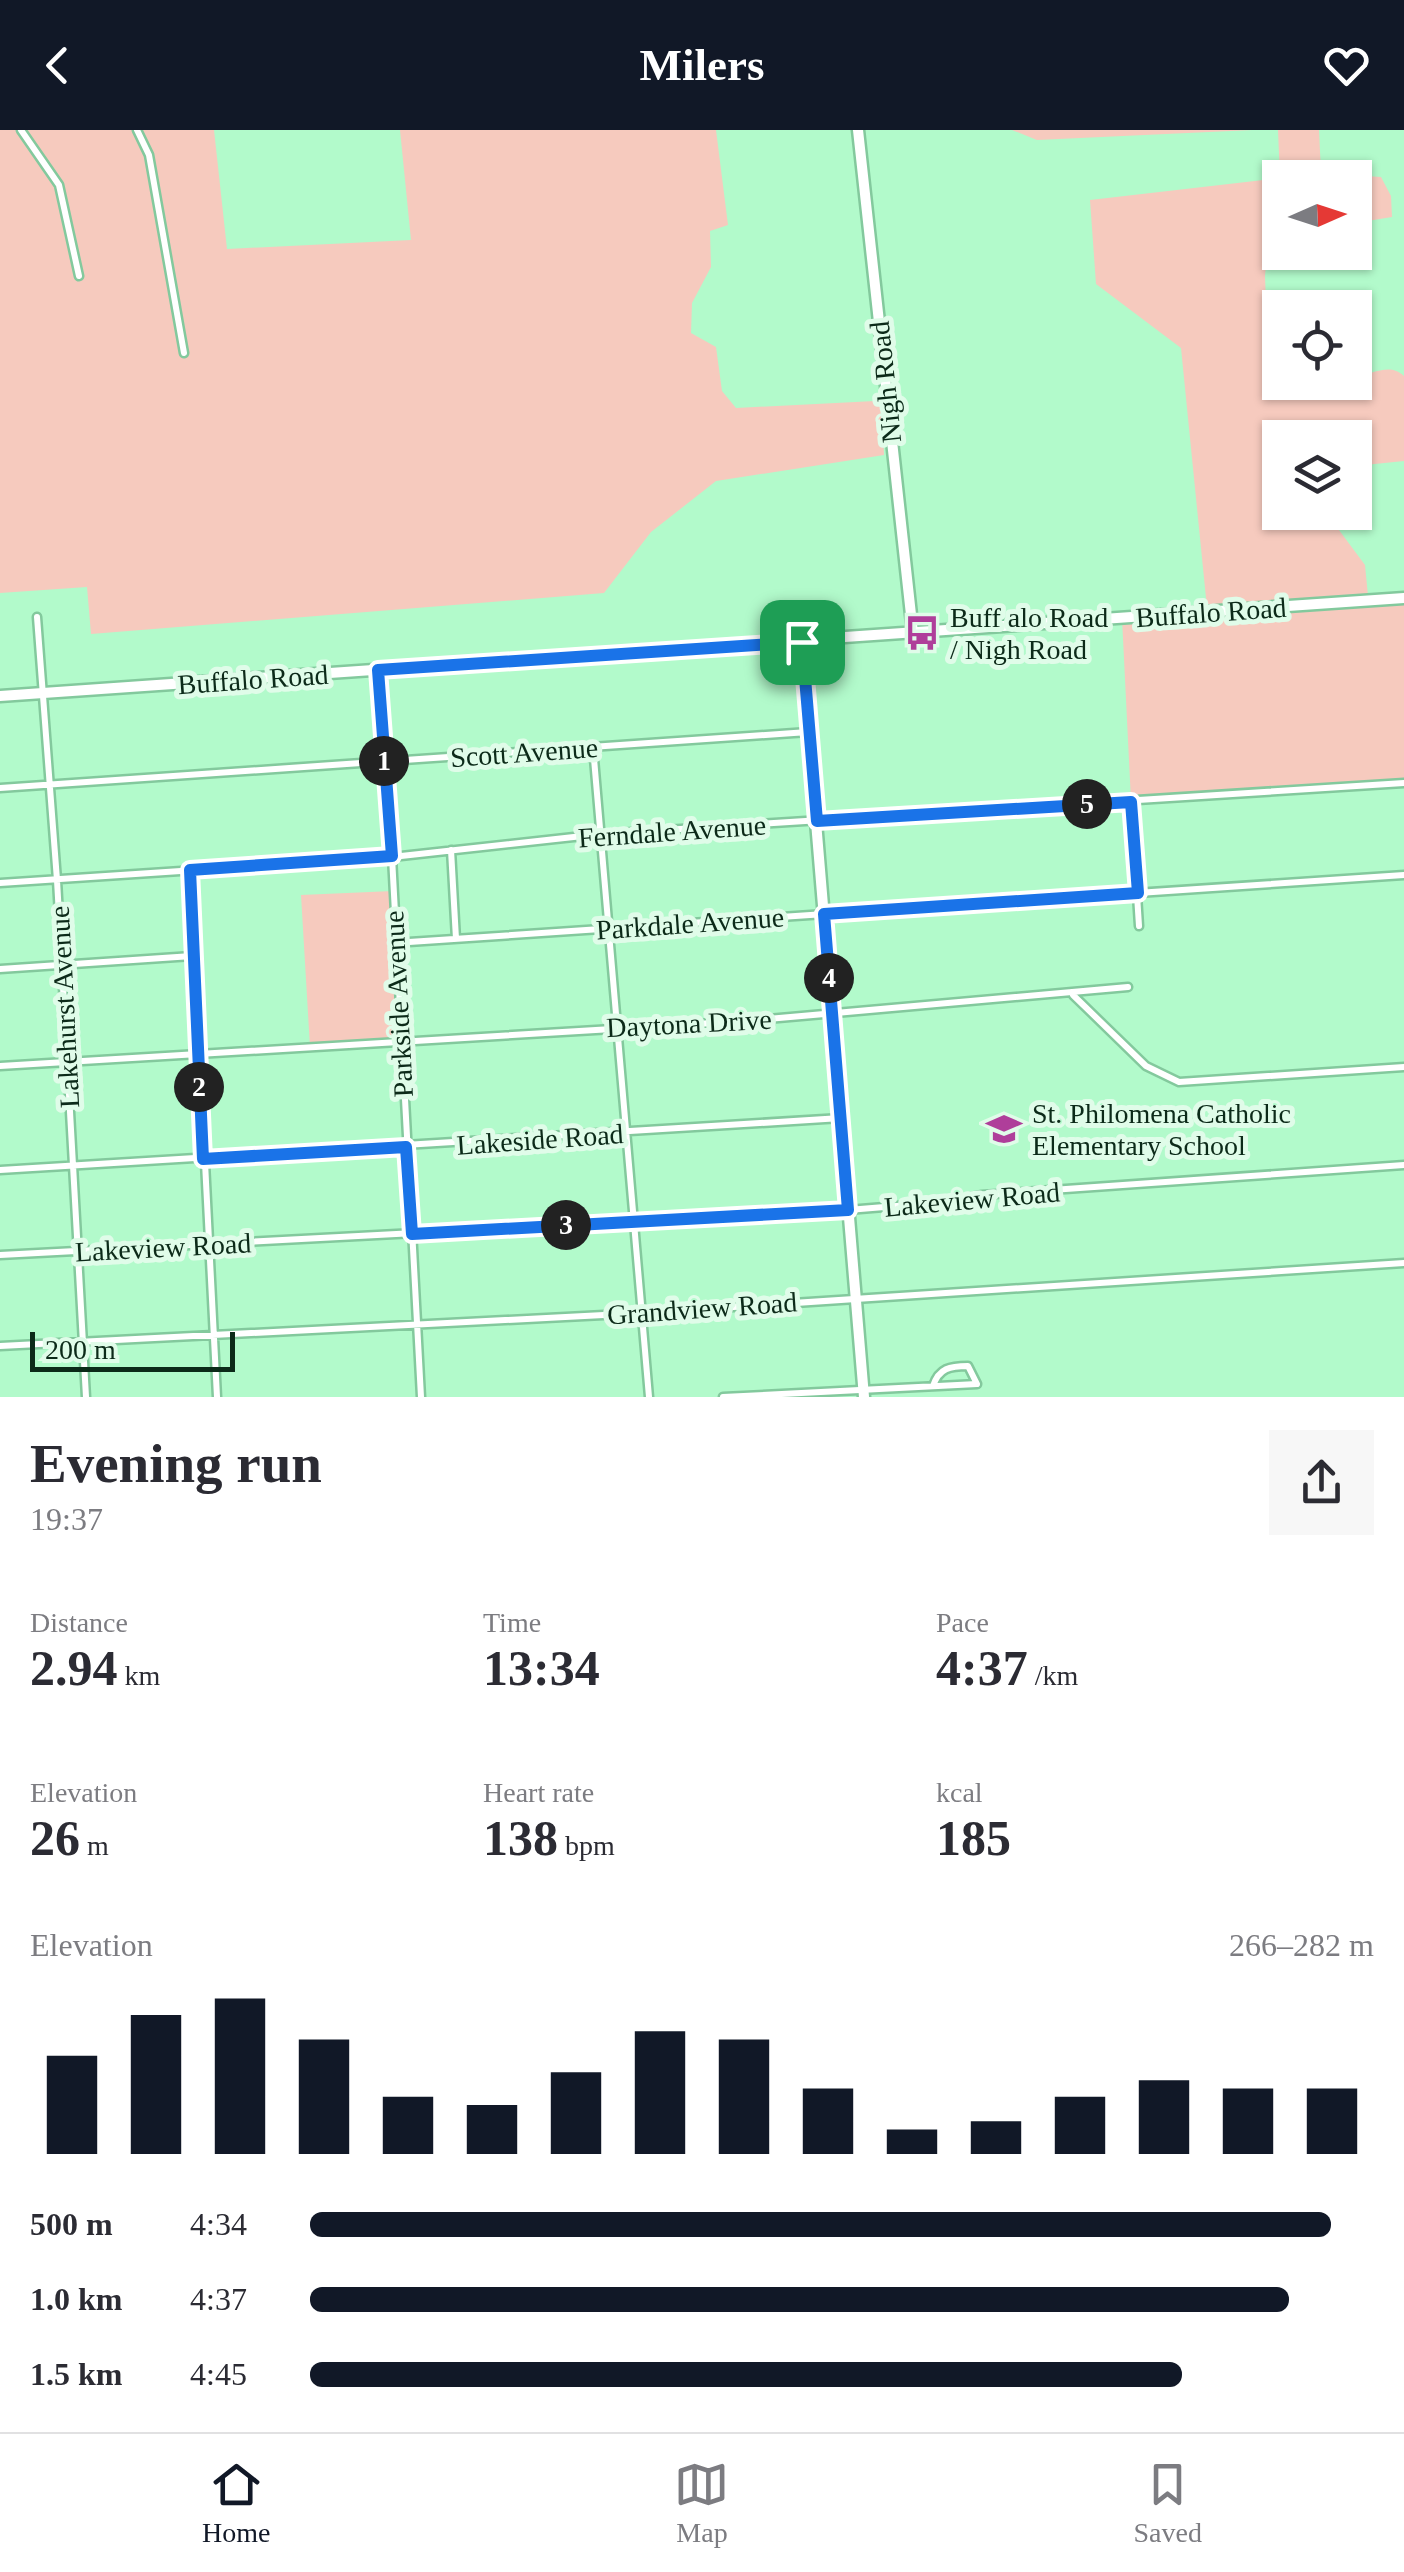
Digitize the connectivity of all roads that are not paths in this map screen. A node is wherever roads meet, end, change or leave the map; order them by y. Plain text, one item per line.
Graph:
1 (21, 130) edge
2 (137, 130) edge
3 (858, 130) edge
4 (79, 276) dead end
5 (184, 353) dead end
6 (1404, 598) edge
7 (37, 617) dead end
8 (912, 634) junction
9 (802, 642) junction
10 (378, 670) junction
11 (42, 693) junction
12 (0, 696) edge
13 (809, 732) junction
14 (593, 747) junction
15 (384, 762) junction
16 (1404, 783) edge
17 (48, 785) junction
18 (0, 788) edge
19 (1131, 802) junction
20 (817, 821) junction
21 (600, 834) junction
22 (451, 850) junction
23 (392, 856) junction
24 (190, 870) junction
25 (1404, 875) edge
26 (57, 880) junction
27 (0, 883) edge
28 (1138, 893) junction
29 (824, 914) junction
30 (1138, 926) dead end
31 (608, 929) junction
32 (456, 939) junction
33 (394, 943) junction
34 (192, 956) junction
35 (60, 965) junction
36 (0, 969) edge
37 (1128, 988) dead end
38 (1072, 994) junction
39 (832, 1014) junction
40 (617, 1026) junction
41 (400, 1042) junction
42 (197, 1054) junction
43 (66, 1062) junction
44 (0, 1066) edge
45 (1404, 1067) edge
46 (841, 1118) junction
47 (626, 1134) junction
48 (406, 1147) junction
49 (203, 1159) junction
50 (1404, 1165) edge
51 (72, 1167) junction
52 (0, 1170) edge
53 (848, 1210) junction
54 (633, 1221) junction
55 (412, 1234) junction
56 (208, 1244) junction
57 (78, 1251) junction
58 (0, 1255) edge
59 (1404, 1263) edge
60 (856, 1298) junction
61 (642, 1313) junction
62 (416, 1324) junction
63 (214, 1335) junction
64 (82, 1342) junction
65 (0, 1346) edge
66 (933, 1386) junction
67 (864, 1393) edge
68 (86, 1397) edge
69 (217, 1397) edge
70 (421, 1397) edge
71 (649, 1397) edge
72 (723, 1397) edge

1 - 4 street
2 - 5 street
3 - 8 street, Nigh Road
6 - 8 street, Buffalo Road
7 - 11 street, Lakehurst Avenue
8 - 9 street, Buffalo Road
9 - 10 street, Buffalo Road
9 - 13 street
10 - 11 street, Buffalo Road
10 - 15 street, Parkside Avenue
11 - 12 street, Buffalo Road
11 - 17 street, Lakehurst Avenue
13 - 14 street, Scott Avenue
13 - 20 street
14 - 15 street, Scott Avenue
14 - 21 street
15 - 17 street, Scott Avenue
15 - 23 street, Parkside Avenue
16 - 19 street, Ferndale Avenue
17 - 18 street, Scott Avenue
17 - 26 street, Lakehurst Avenue
19 - 20 street, Ferndale Avenue
19 - 28 street
20 - 21 street, Ferndale Avenue
20 - 29 street
21 - 22 street, Ferndale Avenue
21 - 31 street
22 - 23 street, Ferndale Avenue
22 - 32 street
23 - 24 street, Ferndale Avenue
23 - 33 street, Parkside Avenue
24 - 26 street, Ferndale Avenue
24 - 34 street
25 - 28 street, Parkdale Avenue
26 - 27 street, Ferndale Avenue
26 - 35 street, Lakehurst Avenue
28 - 29 street, Parkdale Avenue
28 - 30 street
29 - 31 street, Parkdale Avenue
29 - 39 street
31 - 32 street, Parkdale Avenue
31 - 40 street
32 - 33 street, Parkdale Avenue
33 - 41 street, Parkside Avenue
34 - 35 street
34 - 42 street
35 - 36 street
35 - 43 street, Lakehurst Avenue
37 - 38 street, Daytona Drive
38 - 39 street, Daytona Drive
38 - 45 street
39 - 40 street, Daytona Drive
39 - 46 street
40 - 41 street, Daytona Drive
40 - 47 street
41 - 42 street, Daytona Drive
41 - 48 street, Parkside Avenue
42 - 43 street, Daytona Drive
42 - 49 street
43 - 44 street, Daytona Drive
43 - 51 street, Lakehurst Avenue
46 - 47 street, Lakeside Road
46 - 53 street
47 - 48 street, Lakeside Road
47 - 54 street
48 - 49 street, Lakeside Road
48 - 55 street, Parkside Avenue
49 - 51 street, Lakeside Road
49 - 56 street
50 - 53 street, Lakeview Road
51 - 52 street, Lakeside Road
51 - 57 street, Lakehurst Avenue
53 - 54 street, Lakeview Road
53 - 60 street
54 - 55 street, Lakeview Road
54 - 61 street
55 - 56 street, Lakeview Road
55 - 62 street, Parkside Avenue
56 - 57 street, Lakeview Road
56 - 63 street
57 - 58 street, Lakeview Road
57 - 64 street, Lakehurst Avenue
59 - 60 street, Grandview Road
60 - 61 street, Grandview Road
60 - 67 street
61 - 62 street, Grandview Road
61 - 71 street
62 - 63 street, Grandview Road
62 - 70 street, Parkside Avenue
63 - 64 street, Grandview Road
63 - 69 street
64 - 65 street, Grandview Road
64 - 68 street, Lakehurst Avenue
66 - 66 street
66 - 67 street
67 - 72 street

